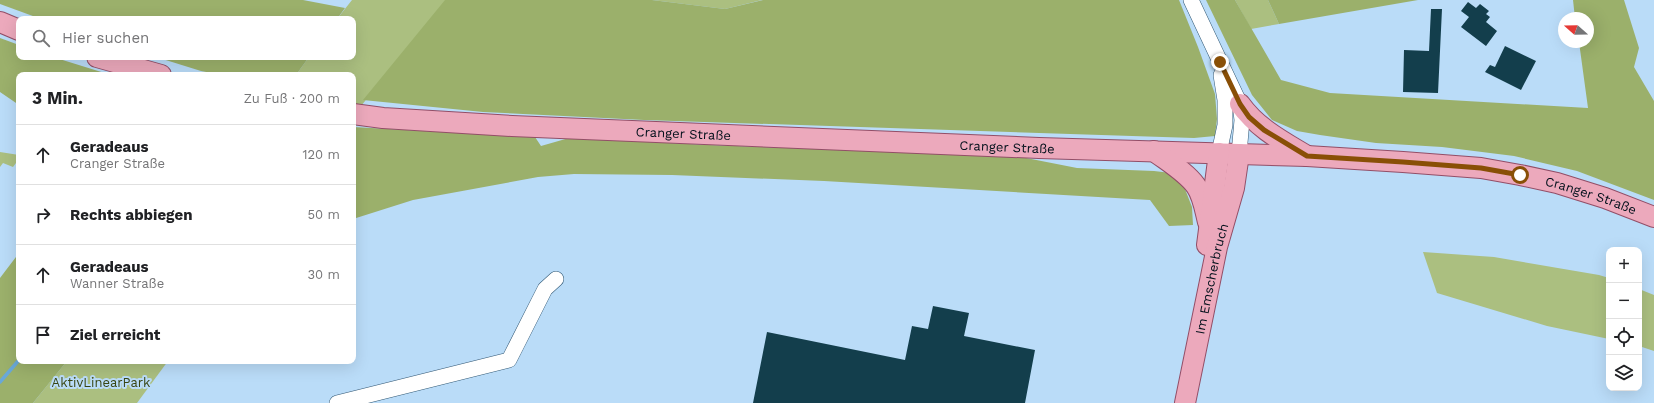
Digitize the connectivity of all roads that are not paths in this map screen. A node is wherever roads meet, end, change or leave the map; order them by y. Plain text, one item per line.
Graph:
1 (1190, 0) edge
2 (0, 22) edge
3 (16, 29) edge
4 (108, 60) edge
5 (1220, 62) junction
6 (150, 72) edge
7 (1240, 104) junction
8 (356, 114) edge
9 (1154, 151) junction
10 (1229, 154) junction
11 (1307, 156) junction
12 (1654, 217) edge
13 (1216, 228) junction
14 (1212, 247) junction
15 (556, 279) dead end
16 (337, 403) edge
17 (1175, 403) edge
18 (1186, 403) edge

1 - 5 street
2 - 3 main road
4 - 6 main road
5 - 7 street
5 - 10 street
7 - 10 street
7 - 11 main road
8 - 9 main road, Cranger Straße
9 - 10 main road, Cranger Straße
9 - 13 main road
10 - 11 main road, Cranger Straße
10 - 13 main road, Im Emscherbruch
11 - 12 main road, Cranger Straße
13 - 14 main road, Im Emscherbruch
14 - 17 main road, Im Emscherbruch
14 - 18 main road, Im Emscherbruch
15 - 16 street

